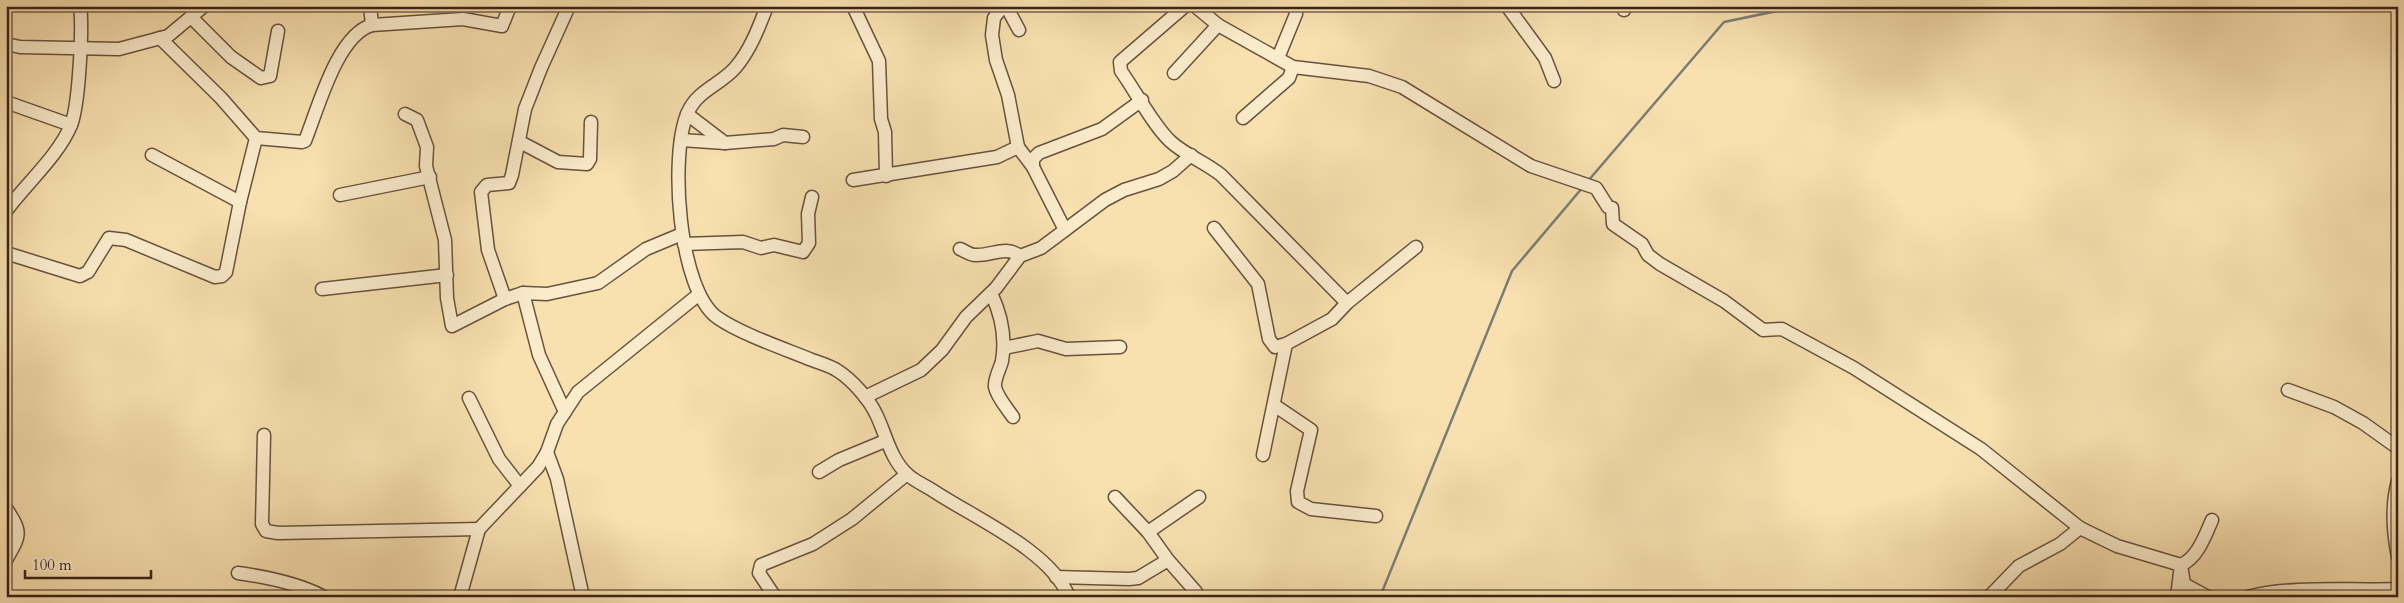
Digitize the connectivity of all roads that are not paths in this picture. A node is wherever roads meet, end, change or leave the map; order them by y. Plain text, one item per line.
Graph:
1 (80, 6) edge
2 (204, 6) edge
3 (370, 6) edge
4 (510, 6) edge
5 (569, 6) edge
6 (767, 6) edge
7 (853, 6) edge
8 (1005, 6) edge
9 (1185, 6) edge
10 (1195, 6) edge
11 (1296, 6) edge
12 (1507, 6) edge
13 (191, 17) junction
14 (372, 25) junction
15 (1218, 25) junction
16 (1019, 30) dead end
17 (278, 31) dead end
18 (160, 38) junction
19 (6, 44) edge
20 (79, 49) junction
21 (1278, 58) junction
22 (1293, 67) junction
23 (1174, 73) dead end
24 (1554, 81) dead end
25 (1142, 100) junction
26 (6, 102) edge
27 (405, 114) dead end
28 (687, 114) junction
29 (1243, 118) dead end
30 (591, 122) dead end
31 (71, 125) junction
32 (803, 137) dead end
33 (256, 138) junction
34 (681, 140) junction
35 (520, 142) junction
36 (725, 143) junction
37 (1018, 147) junction
38 (152, 155) dead end
39 (1191, 155) junction
40 (1033, 167) junction
41 (886, 176) junction
42 (430, 177) junction
43 (853, 180) dead end
44 (11, 195) edge
45 (340, 195) dead end
46 (812, 197) dead end
47 (240, 202) junction
48 (6, 211) edge
49 (1214, 228) dead end
50 (1065, 230) junction
51 (683, 239) junction
52 (1416, 247) dead end
53 (960, 249) dead end
54 (6, 253) edge
55 (1020, 256) junction
56 (447, 275) junction
57 (322, 289) dead end
58 (523, 293) junction
59 (991, 293) junction
60 (698, 295) junction
61 (505, 299) junction
62 (1347, 303) junction
63 (1286, 344) junction
64 (1120, 347) dead end
65 (1004, 348) junction
66 (2288, 390) dead end
67 (865, 397) junction
68 (469, 398) dead end
69 (1274, 405) junction
70 (565, 412) junction
71 (1013, 417) dead end
72 (264, 434) dead end
73 (885, 441) junction
74 (2398, 448) edge
75 (547, 452) junction
76 (1263, 455) dead end
77 (819, 472) dead end
78 (907, 474) junction
79 (2398, 481) edge
80 (520, 486) junction
81 (1115, 497) dead end
82 (1199, 497) dead end
83 (6, 508) edge
84 (2396, 514) edge
85 (1376, 516) dead end
86 (2212, 520) dead end
87 (2080, 528) junction
88 (479, 529) junction
89 (1148, 532) junction
90 (2398, 557) edge
91 (6, 560) edge
92 (1168, 560) junction
93 (2180, 565) junction
94 (238, 573) dead end
95 (1056, 577) junction
96 (2398, 589) edge
97 (1196, 592) dead end
98 (324, 597) edge
99 (460, 597) edge
100 (583, 597) edge
101 (775, 597) edge
102 (1069, 597) edge
103 (1989, 597) edge
104 (2177, 597) edge
105 (2208, 597) edge
106 (2246, 597) edge

1 - 20 street
2 - 13 street
3 - 14 street
4 - 14 street
5 - 35 street
6 - 28 street
7 - 41 street
8 - 16 street
8 - 37 street
9 - 25 street
10 - 15 street
11 - 21 street
12 - 24 street
13 - 17 street
13 - 18 street
14 - 33 street
15 - 21 street
15 - 23 street
18 - 20 street
18 - 33 street
19 - 20 street
20 - 31 street
21 - 22 street
22 - 29 street
22 - 87 street
25 - 39 street
25 - 40 street
26 - 31 street
27 - 42 street
28 - 34 street
28 - 36 street
30 - 35 street
31 - 44 street
32 - 36 street
33 - 47 street
34 - 36 street
34 - 51 street
35 - 61 street
37 - 40 street
37 - 41 street
38 - 47 street
39 - 50 street
39 - 62 street
40 - 50 street
41 - 43 street
42 - 45 street
42 - 56 street
44 - 48 street
46 - 51 street
47 - 54 street
49 - 63 street
50 - 55 street
51 - 58 street
51 - 60 street
52 - 62 street
53 - 55 street
55 - 59 street
56 - 57 street
56 - 61 street
58 - 61 street
58 - 70 street
59 - 65 street
59 - 67 street
60 - 67 street
60 - 70 street
62 - 63 street
63 - 69 street
64 - 65 street
65 - 71 street
66 - 74 street
67 - 73 street
68 - 80 street
69 - 76 street
69 - 85 street
70 - 75 street
72 - 88 street
73 - 77 street
73 - 78 street
75 - 80 street
75 - 100 street
78 - 95 street
78 - 101 street
79 - 84 street
80 - 88 street
81 - 89 street
82 - 89 street
83 - 91 street
84 - 90 street
86 - 93 street
87 - 93 street
87 - 103 street
88 - 99 street
89 - 92 street
92 - 95 street
92 - 97 street
93 - 104 street
93 - 105 street
94 - 98 street
95 - 102 street
96 - 106 street

